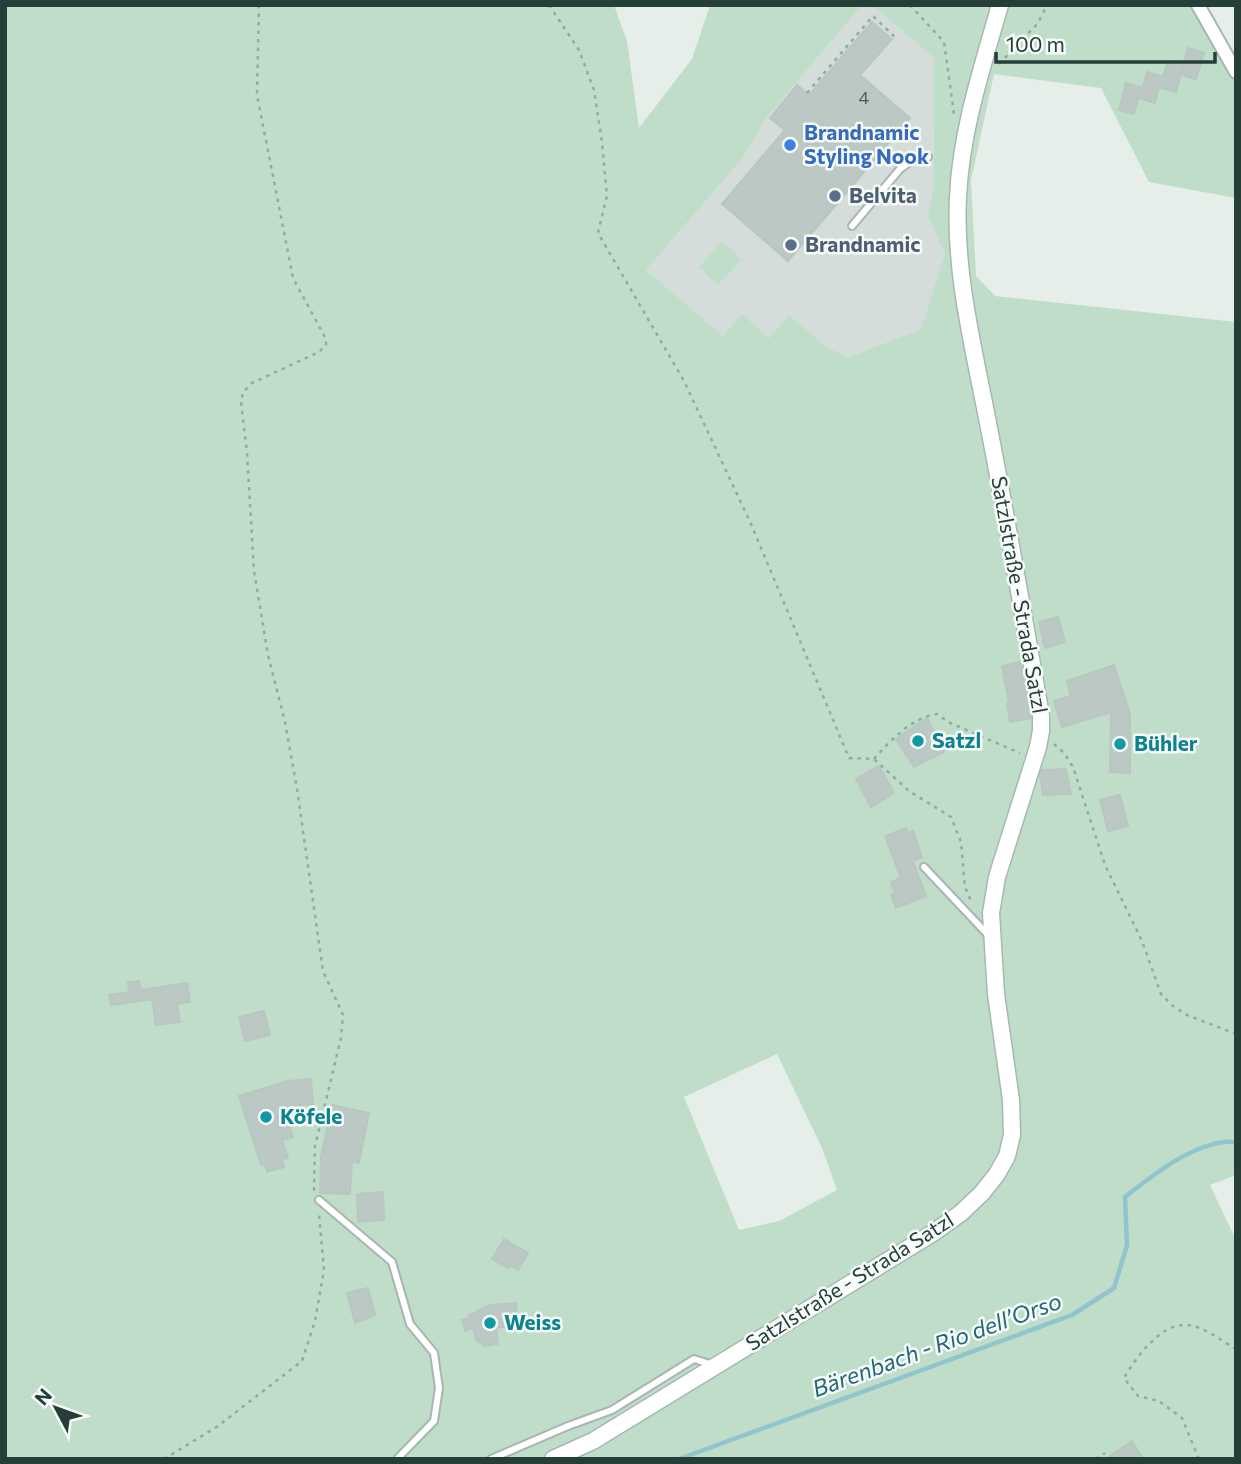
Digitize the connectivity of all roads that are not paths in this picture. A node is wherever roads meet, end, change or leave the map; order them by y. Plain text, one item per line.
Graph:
1 (1000, 5) edge
2 (1198, 5) edge
3 (1236, 72) edge
4 (928, 157) dead end
5 (852, 226) dead end
6 (924, 867) dead end
7 (991, 938) junction
8 (319, 1200) road end
9 (714, 1365) junction
10 (397, 1459) edge
11 (491, 1459) edge
12 (553, 1459) edge

1 - 7 street, Satzlstraße - Strada Satzl
2 - 3 street
4 - 5 lane
6 - 7 lane
7 - 9 street, Satzlstraße - Strada Satzl
8 - 10 lane
9 - 11 lane, Satzlstraße - Strada Satzl
9 - 12 street, Satzlstraße - Strada Satzl

